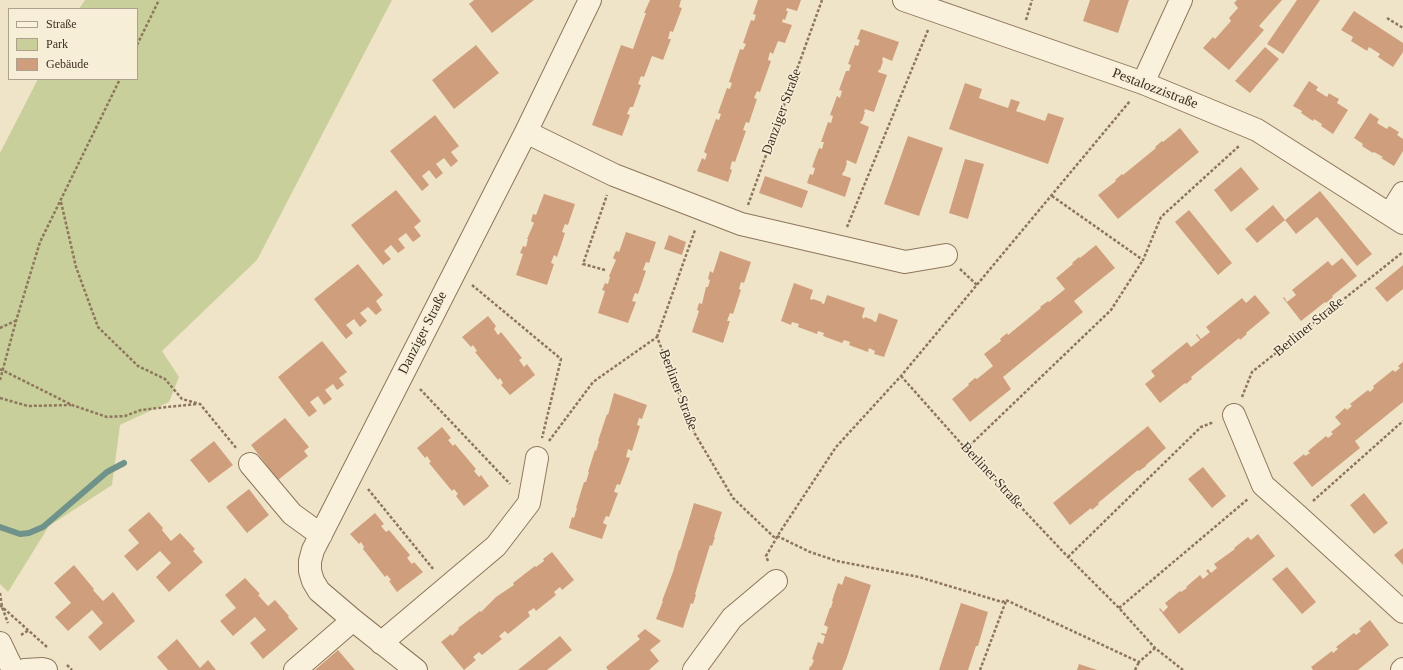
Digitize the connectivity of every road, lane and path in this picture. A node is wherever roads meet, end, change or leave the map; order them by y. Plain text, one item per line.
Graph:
1 (159, 0) edge
2 (590, 0) edge
3 (822, 0) edge
4 (904, 0) edge
5 (1181, 0) edge
6 (936, 11) junction
7 (1387, 18) dead end
8 (1403, 28) edge
9 (138, 43) edge
10 (120, 80) edge
11 (1143, 83) junction
12 (1257, 130) junction
13 (526, 132) junction
14 (614, 175) junction
15 (1403, 193) edge
16 (1052, 196) junction
17 (61, 202) junction
18 (702, 210) junction
19 (1396, 218) edge
20 (741, 224) junction
21 (839, 246) junction
22 (1403, 252) edge
23 (946, 255) dead end
24 (1143, 260) junction
25 (605, 270) dead end
26 (455, 272) junction
27 (16, 321) junction
28 (0, 328) edge
29 (657, 337) junction
30 (2, 370) edge
31 (403, 372) junction
32 (901, 376) junction
33 (0, 380) edge
34 (0, 398) edge
35 (200, 404) junction
36 (72, 405) junction
37 (1234, 416) junction
38 (1403, 422) edge
39 (966, 449) junction
40 (537, 458) junction
41 (250, 464) joint
42 (354, 471) junction
43 (1263, 485) junction
44 (529, 503) junction
45 (1297, 515) junction
46 (321, 535) junction
47 (777, 538) junction
48 (1068, 557) junction
49 (776, 581) joint
50 (448, 588) junction
51 (0, 593) edge
52 (1006, 600) junction
53 (1, 606) edge
54 (1119, 608) junction
55 (1403, 612) edge
56 (353, 620) junction
57 (0, 643) edge
58 (381, 643) junction
59 (1155, 648) junction
60 (53, 660) edge
61 (1139, 662) junction
62 (13, 670) edge
63 (25, 670) edge
64 (72, 670) edge
65 (295, 670) edge
66 (416, 670) edge
67 (694, 670) edge
68 (980, 670) edge
69 (1135, 670) edge
70 (1183, 670) edge

1 - 9 path
2 - 13 street, Danziger Straße
3 - 20 path, Danziger Straße
4 - 6 street, Pestalozzistraße
5 - 11 street
6 - 11 street, Pestalozzistraße
6 - 21 path
7 - 8 path
10 - 17 path
11 - 12 street, Pestalozzistraße
11 - 16 path
12 - 19 street, Pestalozzistraße
12 - 24 path
13 - 14 street
13 - 26 street, Danziger Straße
14 - 18 street
14 - 25 path
15 - 19 street, Pestalozzistraße
16 - 24 path
16 - 32 path
17 - 27 path
17 - 35 path
18 - 20 street
18 - 29 path
20 - 21 street
21 - 23 street
22 - 37 path, Berliner Straße
24 - 39 path
26 - 31 street, Danziger Straße
26 - 40 path
27 - 28 path
27 - 30 path
29 - 40 path, Berliner Straße
29 - 47 path, Berliner Straße
30 - 33 path
30 - 36 path
31 - 42 street, Danziger Straße
31 - 44 path
32 - 39 path, Berliner Straße
32 - 47 path
34 - 36 path
35 - 36 path
35 - 41 path
37 - 43 street
37 - 48 path
38 - 45 path
39 - 48 path, Berliner Straße
40 - 44 street
41 - 46 street
42 - 46 street, Danziger Straße
42 - 50 path
43 - 45 street
43 - 54 path
44 - 50 street
45 - 55 street
46 - 56 street, Danziger Straße
47 - 49 path
47 - 52 path, Berliner Straße
48 - 54 path, Berliner Straße
49 - 67 street
50 - 58 street
51 - 53 path
52 - 61 path, Berliner Straße
52 - 68 path
53 - 60 path
54 - 59 path, Berliner Straße
56 - 58 street
56 - 65 street
57 - 62 street
58 - 66 street
59 - 61 path
59 - 70 path, Berliner Straße
60 - 63 street
60 - 64 path
61 - 69 path

